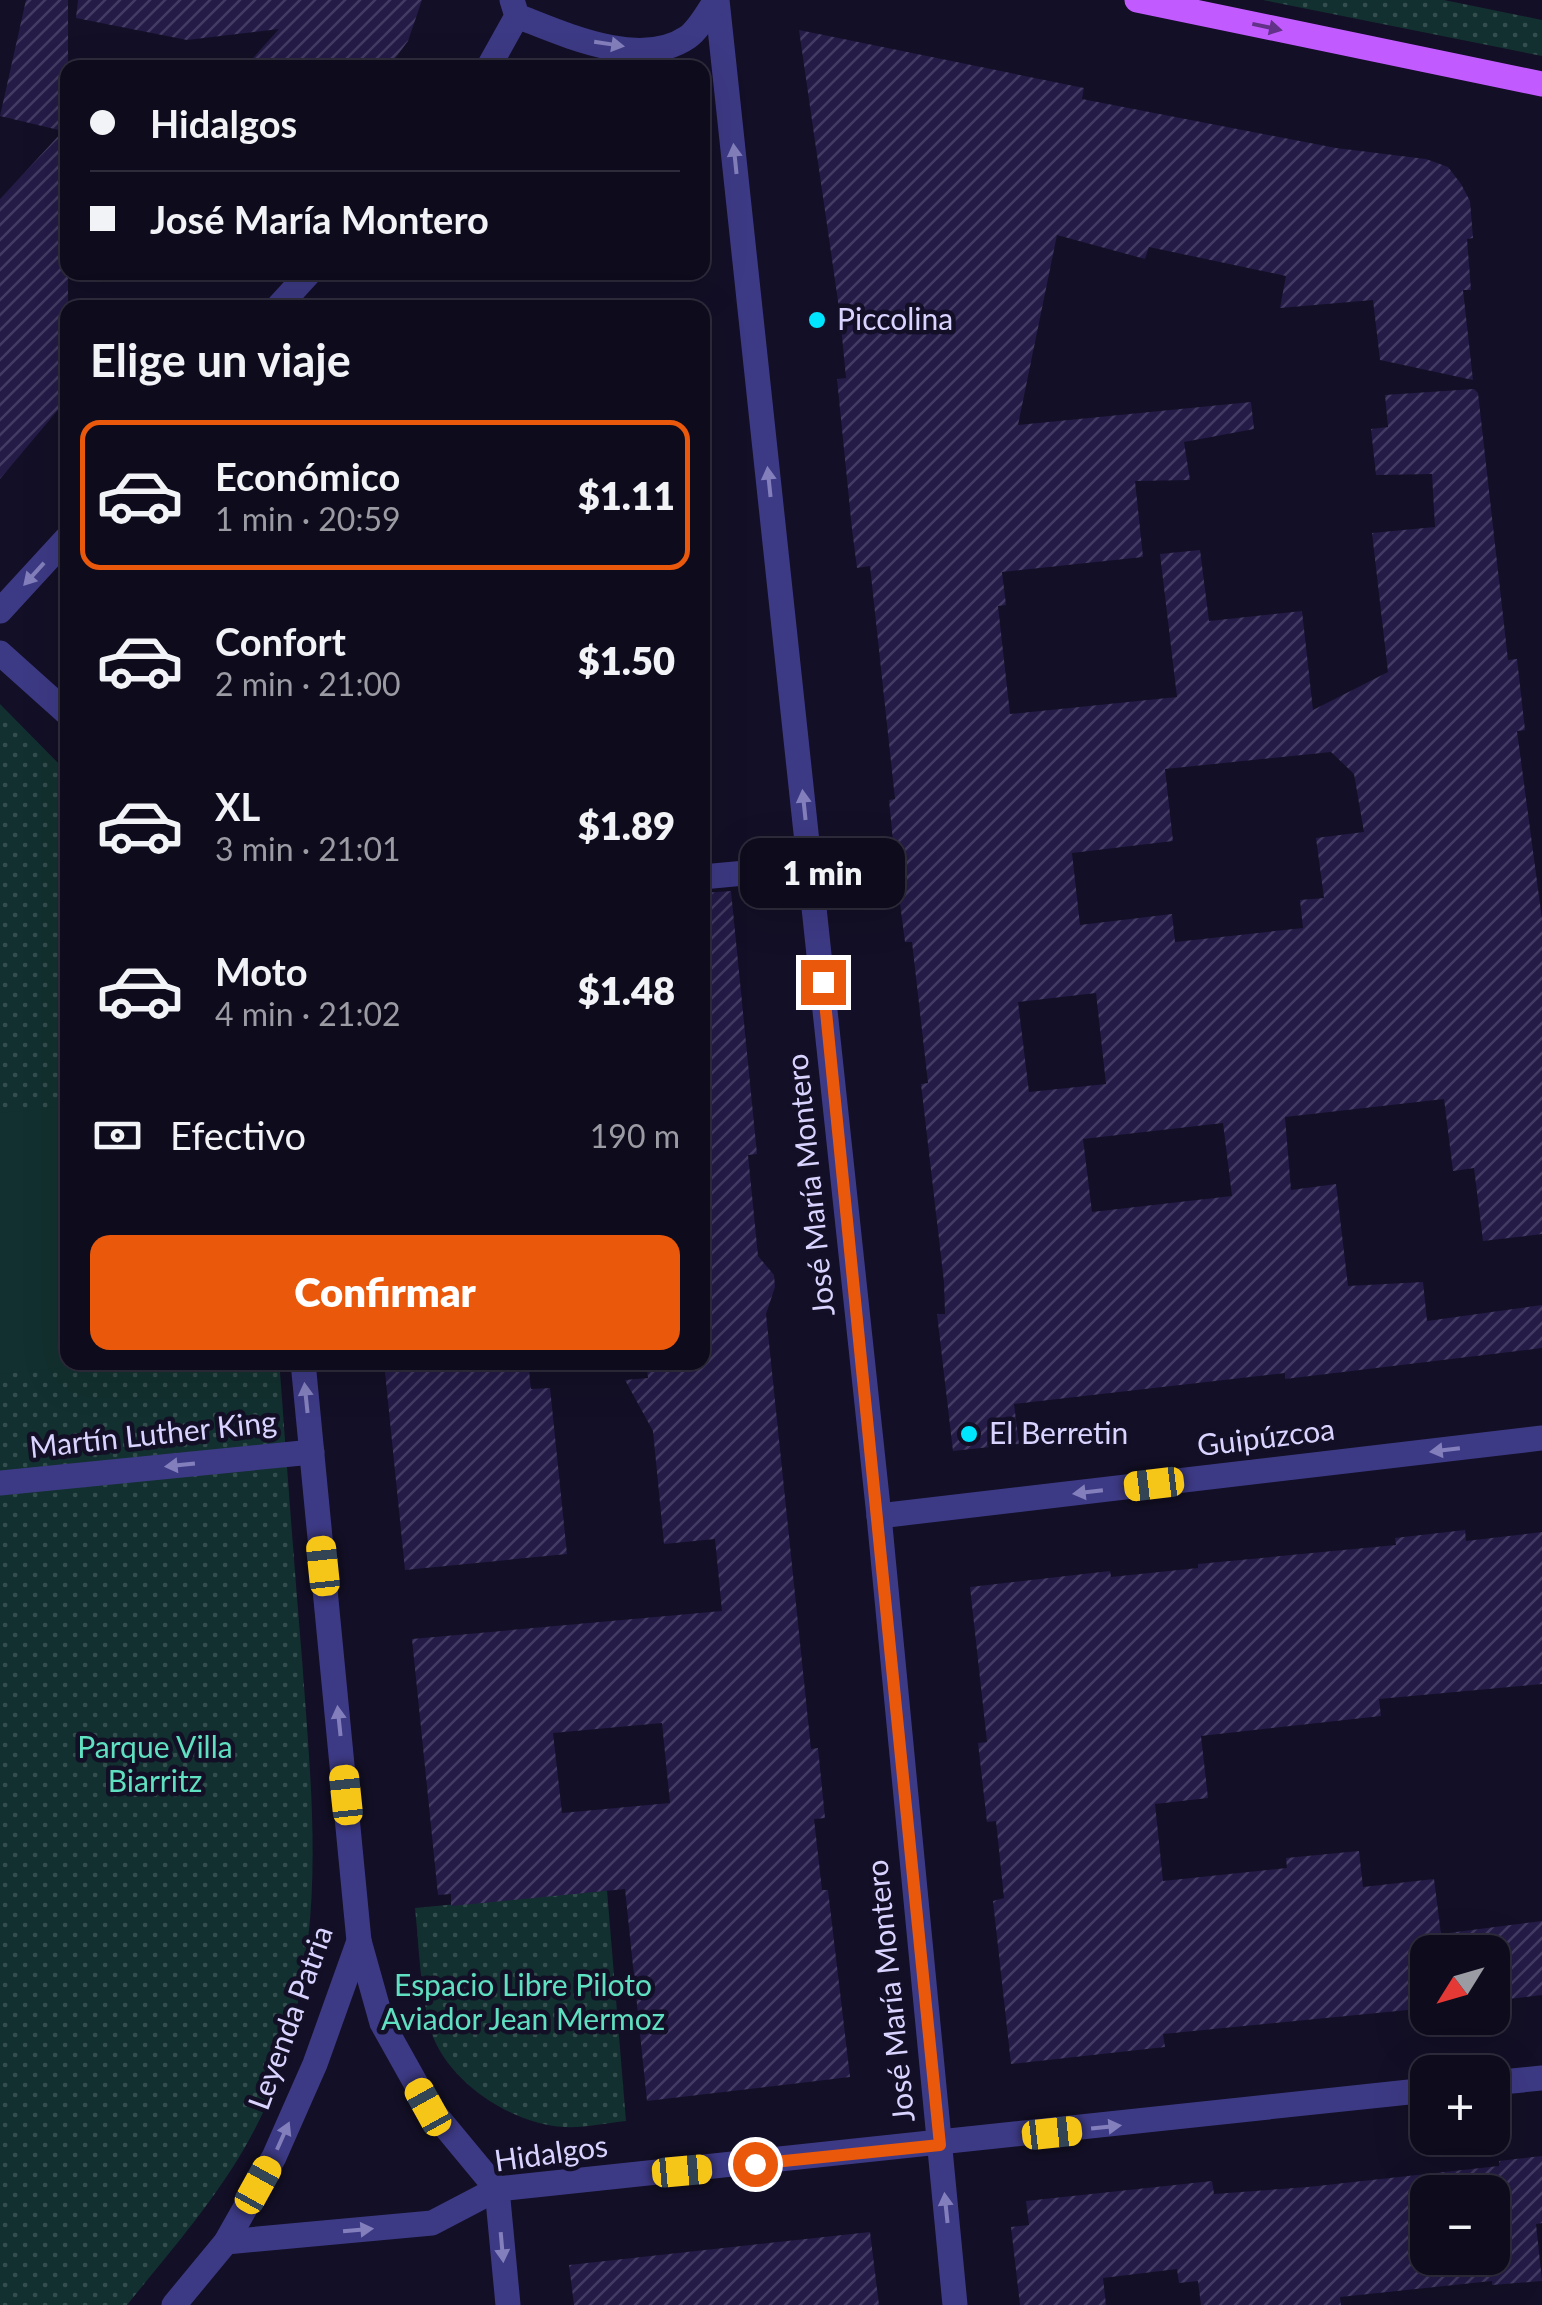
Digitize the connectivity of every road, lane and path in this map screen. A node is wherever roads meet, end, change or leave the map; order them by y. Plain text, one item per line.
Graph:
1 (717, 0) edge
2 (1137, 0) edge
3 (514, 8) edge
4 (491, 60) edge
5 (1542, 84) edge
6 (303, 280) edge
7 (285, 300) edge
8 (60, 546) edge
9 (0, 611) edge
10 (0, 653) edge
11 (60, 707) edge
12 (811, 867) junction
13 (710, 877) edge
14 (303, 1370) edge
15 (1542, 1438) edge
16 (312, 1452) junction
17 (0, 1483) edge
18 (879, 1516) junction
19 (359, 1940) junction
20 (1542, 2078) edge
21 (1510, 2081) edge
22 (1410, 2092) edge
23 (940, 2145) junction
24 (497, 2189) junction
25 (226, 2242) junction
26 (174, 2305) edge
27 (508, 2305) edge
28 (955, 2305) edge

3 -> 1 street, José María Montero
12 -> 1 street, José María Montero
2 -> 5 main road
3 - 4 street
6 - 7 street
8 -> 9 street
10 - 11 street
12 - 13 street
12 - 18 street, José María Montero
16 -> 14 street, Leyenda Patria
15 -> 18 street, Guipúzcoa
16 -> 17 street, Martín Luther King
19 -> 16 street, Leyenda Patria
18 - 23 street, José María Montero
19 - 24 street
25 -> 19 street, Leyenda Patria
20 - 21 street
23 -> 22 street, Hidalgos
23 - 24 street, Hidalgos
28 -> 23 street, José María Montero
25 -> 24 street, Hidalgos
24 -> 27 street
25 - 26 street, Leyenda Patria

